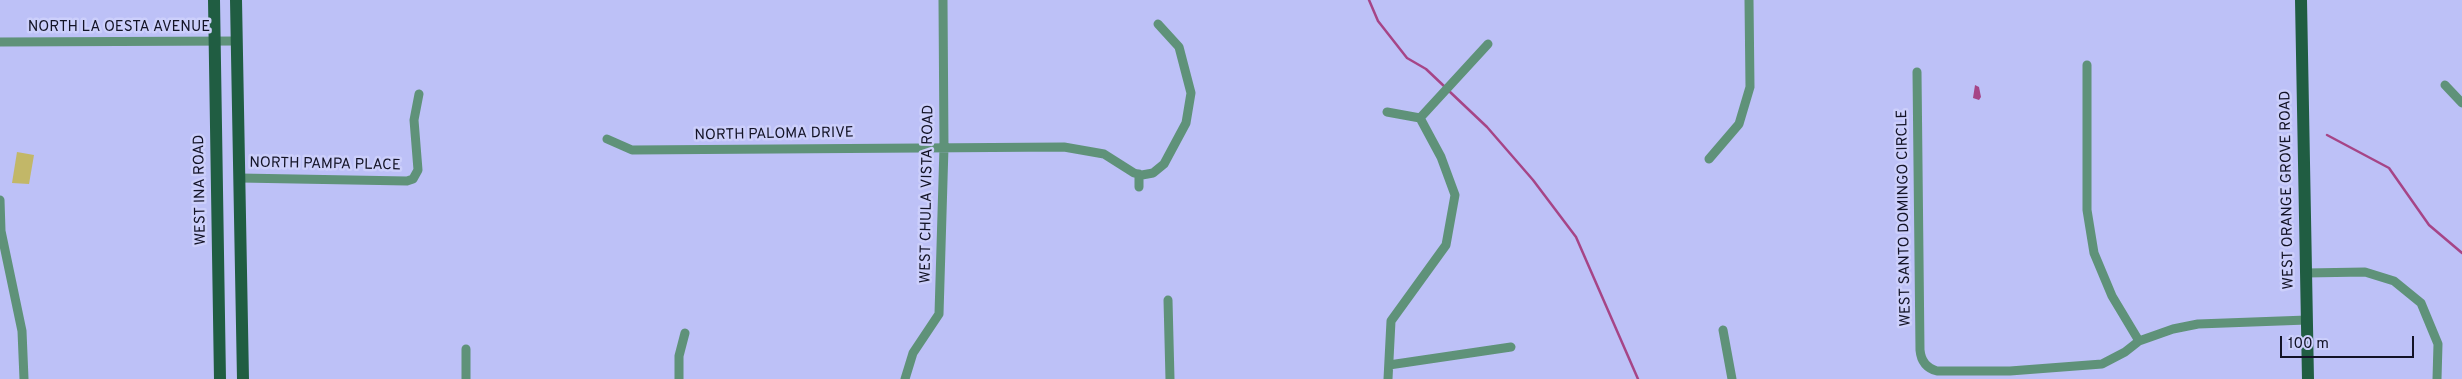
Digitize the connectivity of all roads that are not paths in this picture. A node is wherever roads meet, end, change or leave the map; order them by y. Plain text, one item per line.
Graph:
1 (214, 0) edge
2 (236, 0) edge
3 (943, 0) edge
4 (1749, 0) edge
5 (2300, 0) edge
6 (1158, 24) dead end
7 (237, 41) junction
8 (0, 42) edge
9 (216, 42) junction
10 (1488, 44) dead end
11 (2087, 65) dead end
12 (1917, 72) dead end
13 (2445, 85) dead end
14 (420, 94) dead end
15 (2462, 103) edge
16 (1387, 112) dead end
17 (1420, 118) junction
18 (607, 139) dead end
19 (944, 147) junction
20 (1709, 159) dead end
21 (1139, 174) junction
22 (240, 178) junction
23 (1138, 187) dead end
24 (0, 200) edge
25 (1, 231) edge
26 (2306, 273) junction
27 (1168, 300) dead end
28 (2307, 320) junction
29 (1723, 330) dead end
30 (685, 333) dead end
31 (2139, 341) junction
32 (1511, 347) dead end
33 (466, 348) dead end
34 (1388, 365) junction
35 (2010, 375) edge
36 (24, 379) edge
37 (220, 379) edge
38 (242, 379) edge
39 (466, 379) edge
40 (679, 379) edge
41 (905, 379) edge
42 (1170, 379) edge
43 (1388, 379) edge
44 (1732, 379) edge
45 (2308, 379) edge
46 (2437, 379) edge

1 - 9 main road, WEST INA ROAD
2 - 7 main road
3 - 19 street, WEST CHULA VISTA ROAD
4 - 20 street
5 - 26 main road, WEST ORANGE GROVE ROAD
6 - 21 street
7 - 9 street, NORTH LA OESTA AVENUE
7 - 22 main road
8 - 9 street, NORTH LA OESTA AVENUE
9 - 37 main road, WEST INA ROAD
10 - 17 street
11 - 31 street
12 - 35 street, WEST SANTO DOMINGO CIRCLE
13 - 15 street
14 - 22 street, NORTH PAMPA PLACE
16 - 17 street
17 - 34 street
18 - 19 street, NORTH PALOMA DRIVE
19 - 21 street, NORTH PALOMA DRIVE
19 - 41 street, WEST CHULA VISTA ROAD
21 - 23 street
22 - 38 main road
24 - 25 street
25 - 36 street
26 - 28 main road, WEST ORANGE GROVE ROAD
26 - 46 street
27 - 42 street
28 - 31 street
28 - 45 main road, WEST ORANGE GROVE ROAD
29 - 44 street
30 - 40 street
31 - 35 street
32 - 34 street
33 - 39 street
34 - 43 street

